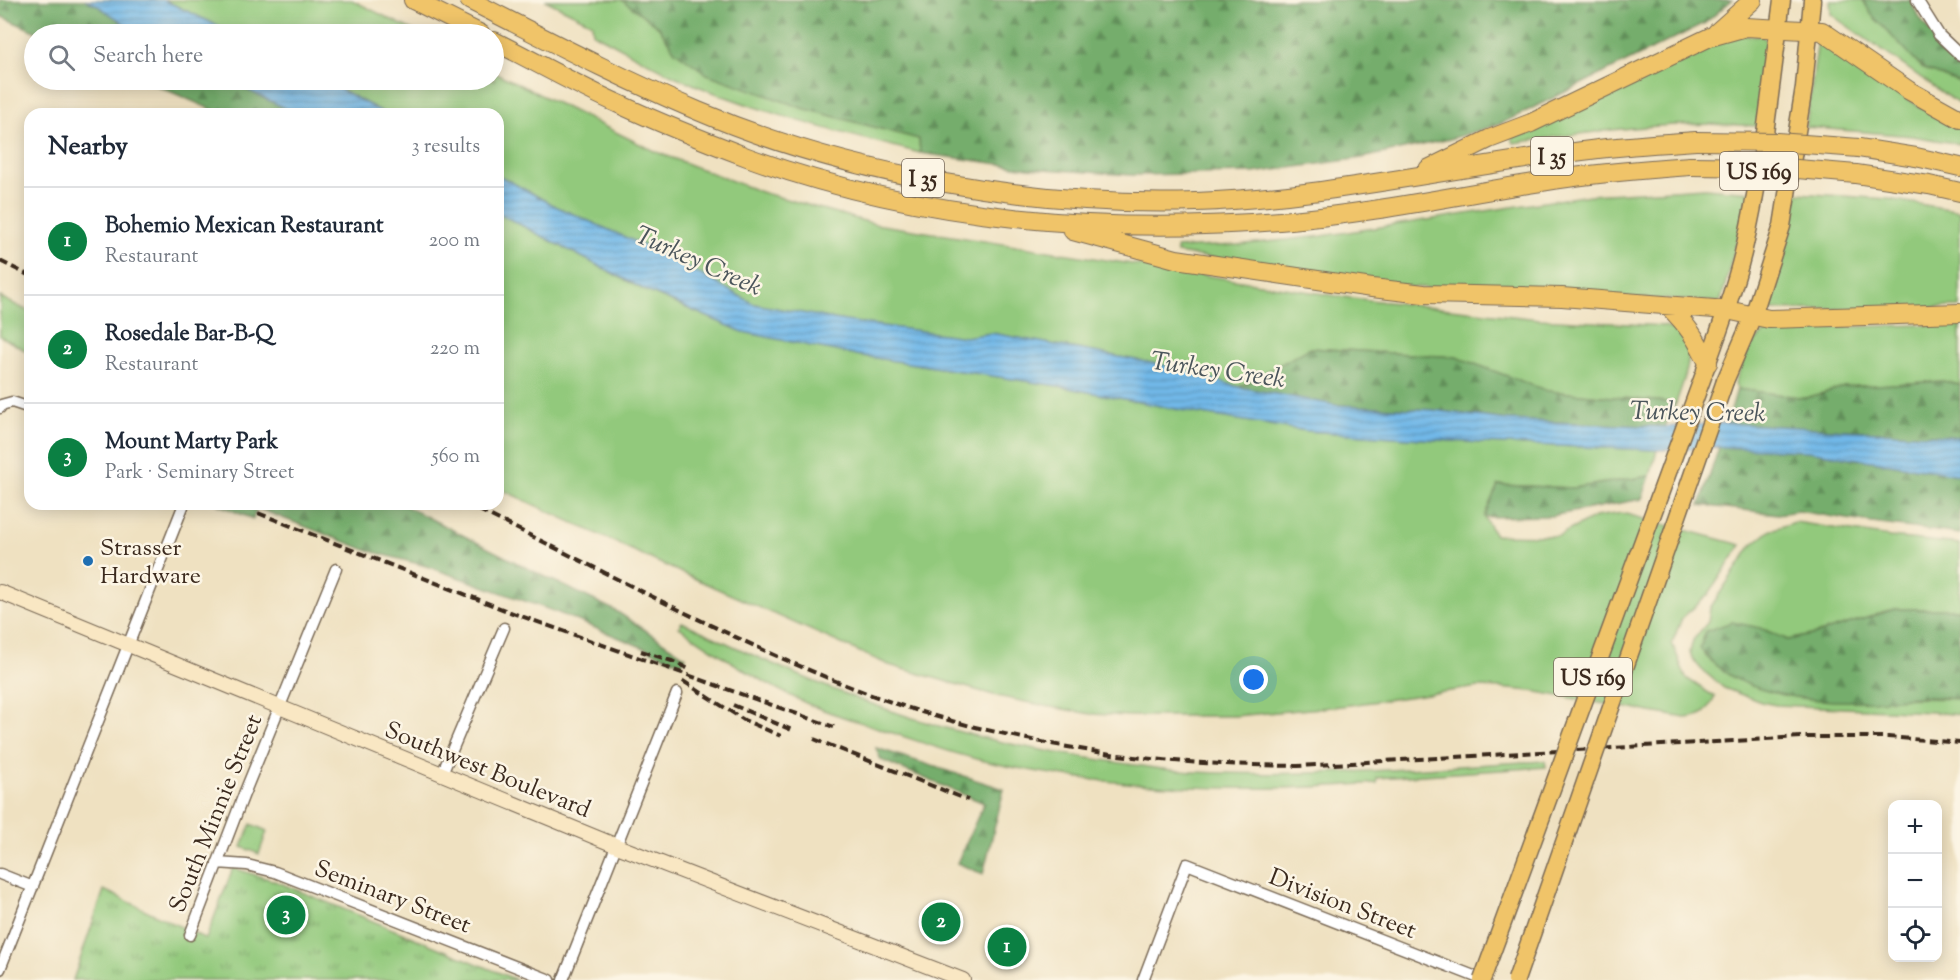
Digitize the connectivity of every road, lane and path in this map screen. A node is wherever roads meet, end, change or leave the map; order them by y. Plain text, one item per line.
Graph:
1 (413, 0) edge
2 (469, 0) edge
3 (1753, 0) edge
4 (1782, 0) edge
5 (1812, 0) edge
6 (1917, 0) edge
7 (461, 24) edge
8 (1778, 30) junction
9 (1810, 30) junction
10 (1710, 37) junction
11 (504, 46) edge
12 (1960, 55) edge
13 (1960, 119) edge
14 (1960, 167) edge
15 (1410, 178) junction
16 (1960, 192) edge
17 (1035, 220) junction
18 (1668, 306) junction
19 (1727, 310) junction
20 (1960, 313) edge
21 (1753, 316) junction
22 (1706, 369) junction
23 (24, 406) edge
24 (0, 408) edge
25 (182, 510) edge
26 (336, 570) dead end
27 (0, 592) edge
28 (504, 628) dead end
29 (129, 644) junction
30 (677, 693) dead end
31 (280, 707) junction
32 (442, 774) junction
33 (616, 846) junction
34 (217, 862) junction
35 (0, 874) edge
36 (33, 887) junction
37 (190, 935) dead end
38 (0, 969) edge
39 (550, 980) edge
40 (563, 980) edge
41 (963, 980) edge
42 (1143, 980) edge
43 (1483, 980) edge
44 (1515, 980) edge

1 - 7 highway
2 - 15 highway, I 35
3 - 10 highway
4 - 8 main road, US 169
5 - 9 main road, US 169
6 - 12 street
8 - 9 highway
8 - 10 highway
8 - 19 main road, US 169
9 - 13 highway
9 - 21 main road, US 169
10 - 15 highway
11 - 17 highway, I 35
14 - 15 highway, I 35, bridge
16 - 17 highway, I 35, bridge
17 - 18 highway
18 - 19 highway
18 - 22 highway
19 - 21 highway
19 - 22 main road, US 169
20 - 21 highway
21 - 44 main road, US 169, bridge
22 - 43 main road, US 169, bridge
23 - 24 street
25 - 29 street
26 - 31 street, South Minnie Street
27 - 29 main road, Southwest Boulevard
28 - 32 street
29 - 31 main road, Southwest Boulevard
29 - 36 street
30 - 33 street
31 - 32 main road, Southwest Boulevard
31 - 34 street, South Minnie Street
32 - 33 main road, Southwest Boulevard
33 - 40 street
33 - 41 main road, Southwest Boulevard
34 - 37 street, South Minnie Street
34 - 39 street, Seminary Street
35 - 36 street
36 - 38 street
42 - 43 street, Division Street

